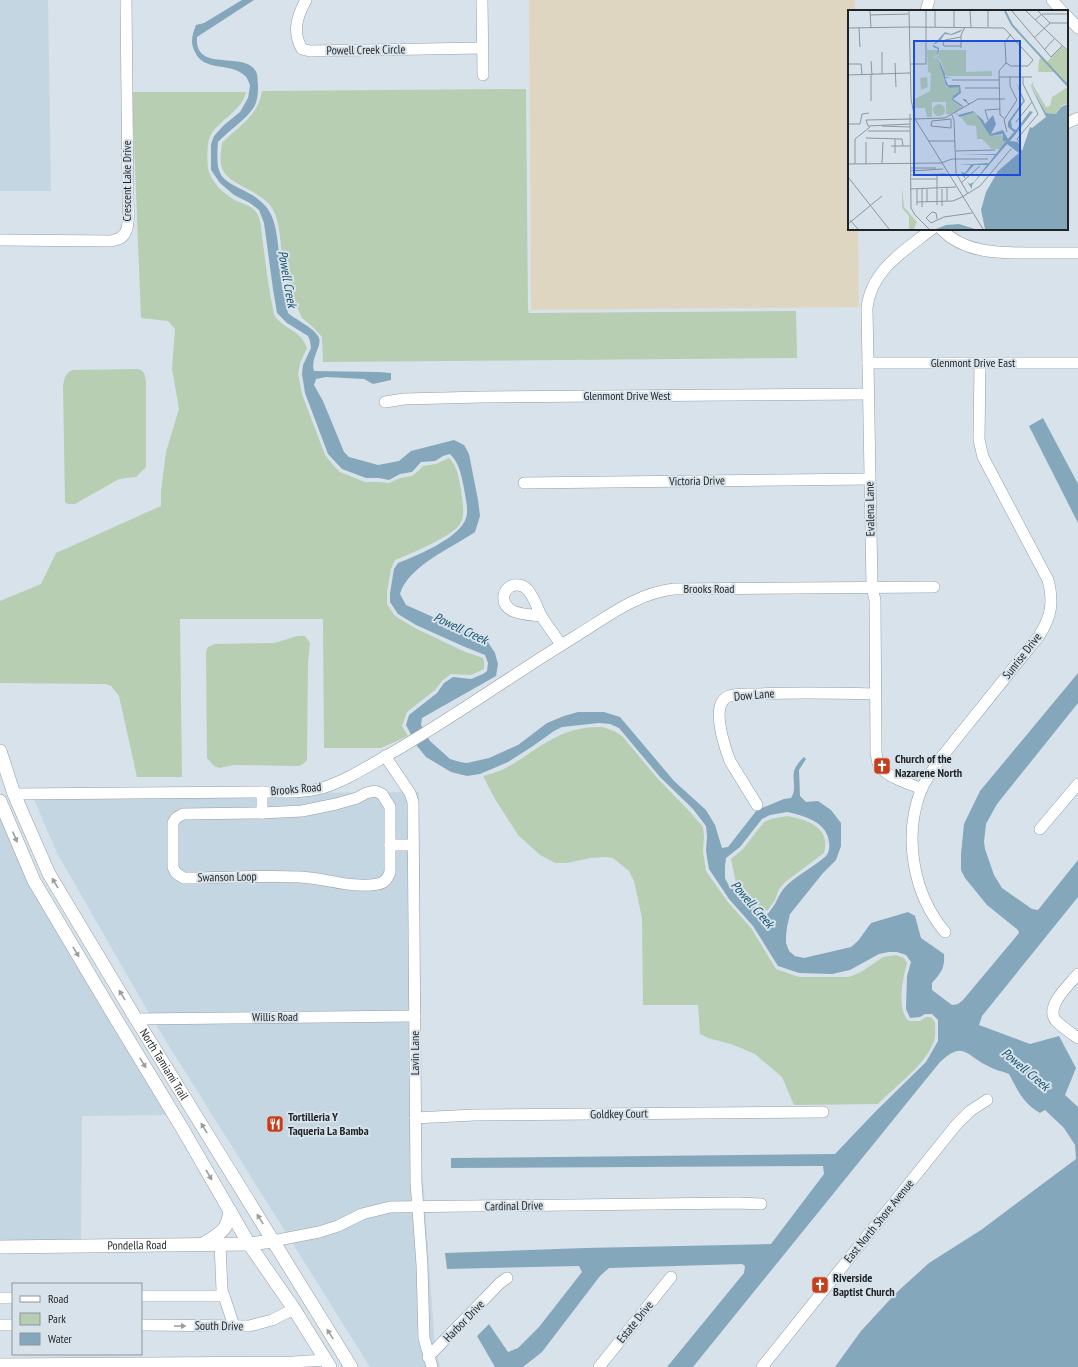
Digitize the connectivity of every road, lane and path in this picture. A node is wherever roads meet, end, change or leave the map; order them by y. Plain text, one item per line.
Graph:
1 (126, 0) edge
2 (306, 0) edge
3 (482, 0) edge
4 (929, 0) edge
5 (1052, 0) edge
6 (926, 10) edge
7 (1061, 10) edge
8 (1068, 17) edge
9 (1078, 28) edge
10 (482, 48) junction
11 (483, 75) dead end
12 (1078, 118) edge
13 (1068, 123) edge
14 (931, 230) edge
15 (942, 230) edge
16 (0, 240) edge
17 (1078, 253) edge
18 (868, 363) junction
19 (980, 363) junction
20 (1078, 363) edge
21 (868, 394) junction
22 (385, 402) dead end
23 (869, 479) junction
24 (524, 483) dead end
25 (872, 587) junction
26 (934, 587) dead end
27 (541, 616) dead end
28 (562, 645) junction
29 (875, 694) junction
30 (0, 751) edge
31 (385, 756) junction
32 (0, 782) edge
33 (1078, 784) edge
34 (922, 789) junction
35 (262, 792) junction
36 (14, 794) junction
37 (0, 795) edge
38 (0, 801) edge
39 (757, 806) dead end
40 (262, 814) junction
41 (26, 822) junction
42 (1040, 829) dead end
43 (390, 845) junction
44 (414, 845) junction
45 (945, 932) dead end
46 (1078, 974) edge
47 (107, 1004) junction
48 (415, 1016) junction
49 (136, 1018) junction
50 (1078, 1038) edge
51 (987, 1100) dead end
52 (823, 1112) dead end
53 (415, 1118) junction
54 (761, 1204) dead end
55 (417, 1207) junction
56 (230, 1211) junction
57 (273, 1241) junction
58 (203, 1244) junction
59 (220, 1244) junction
60 (249, 1244) junction
61 (0, 1246) edge
62 (671, 1277) dead end
63 (507, 1278) dead end
64 (142, 1296) edge
65 (224, 1296) junction
66 (0, 1298) edge
67 (12, 1298) edge
68 (294, 1309) junction
69 (0, 1325) edge
70 (12, 1325) edge
71 (142, 1326) edge
72 (234, 1326) junction
73 (430, 1362) edge
74 (328, 1363) edge
75 (0, 1364) edge
76 (236, 1364) edge
77 (351, 1367) edge
78 (599, 1367) edge
79 (762, 1367) edge

1 - 16 street, Crescent Lake Drive
2 - 10 street, Powell Creek Circle
3 - 10 street
4 - 6 street
5 - 7 street
8 - 9 street
10 - 11 street
12 - 13 street
14 - 18 street, Evalena Lane
15 - 17 street
18 - 19 street, Glenmont Drive East
18 - 21 street, Evalena Lane
19 - 20 street, Glenmont Drive East
19 - 34 street, Sunrise Drive
21 - 22 street, Glenmont Drive West
21 - 23 street, Evalena Lane
23 - 24 street, Victoria Drive
23 - 25 street, Evalena Lane
25 - 26 street, Brooks Road
25 - 28 street, Brooks Road
25 - 29 street, Evalena Lane
27 - 28 street
28 - 31 street, Brooks Road
29 - 34 street, Evalena Lane
29 - 39 street, Dow Lane
30 - 36 main road, North Tamiami Trail
31 - 35 street, Brooks Road
31 - 44 street, Lavin Lane
32 - 36 main road
33 - 42 street
34 - 45 street, Sunrise Drive
35 - 36 street, Brooks Road
35 - 40 street
36 - 41 main road, North Tamiami Trail
37 - 41 main road
38 -> 47 main road, North Tamiami Trail
40 - 43 street, Swanson Loop
40 - 43 street, Swanson Loop
49 -> 41 main road, North Tamiami Trail
43 - 44 street
44 - 48 street, Lavin Lane
46 - 50 street
47 - 49 main road
47 -> 56 main road, North Tamiami Trail
48 - 49 street, Willis Road
48 - 53 street, Lavin Lane
57 -> 49 main road, North Tamiami Trail
51 - 79 street, East North Shore Avenue
52 - 53 street, Goldkey Court
53 - 55 street, Lavin Lane
54 - 55 street, Cardinal Drive
55 - 57 street, Cardinal Drive
55 - 73 street, Lavin Lane
56 - 58 main road
56 - 60 main road, North Tamiami Trail
57 - 60 main road, Pondella Road
77 -> 57 main road, North Tamiami Trail
58 - 59 main road, Pondella Road
58 - 61 main road, Pondella Road
59 - 60 main road, Pondella Road
59 - 65 street
60 - 68 main road, North Tamiami Trail
62 - 78 street, Estate Drive
63 - 73 street, Harbor Drive
64 - 65 street
65 - 72 street
66 - 67 street
68 - 72 street, South Drive
68 - 74 main road, North Tamiami Trail
69 - 70 street
71 -> 72 street, South Drive
74 - 76 street
75 - 76 street

